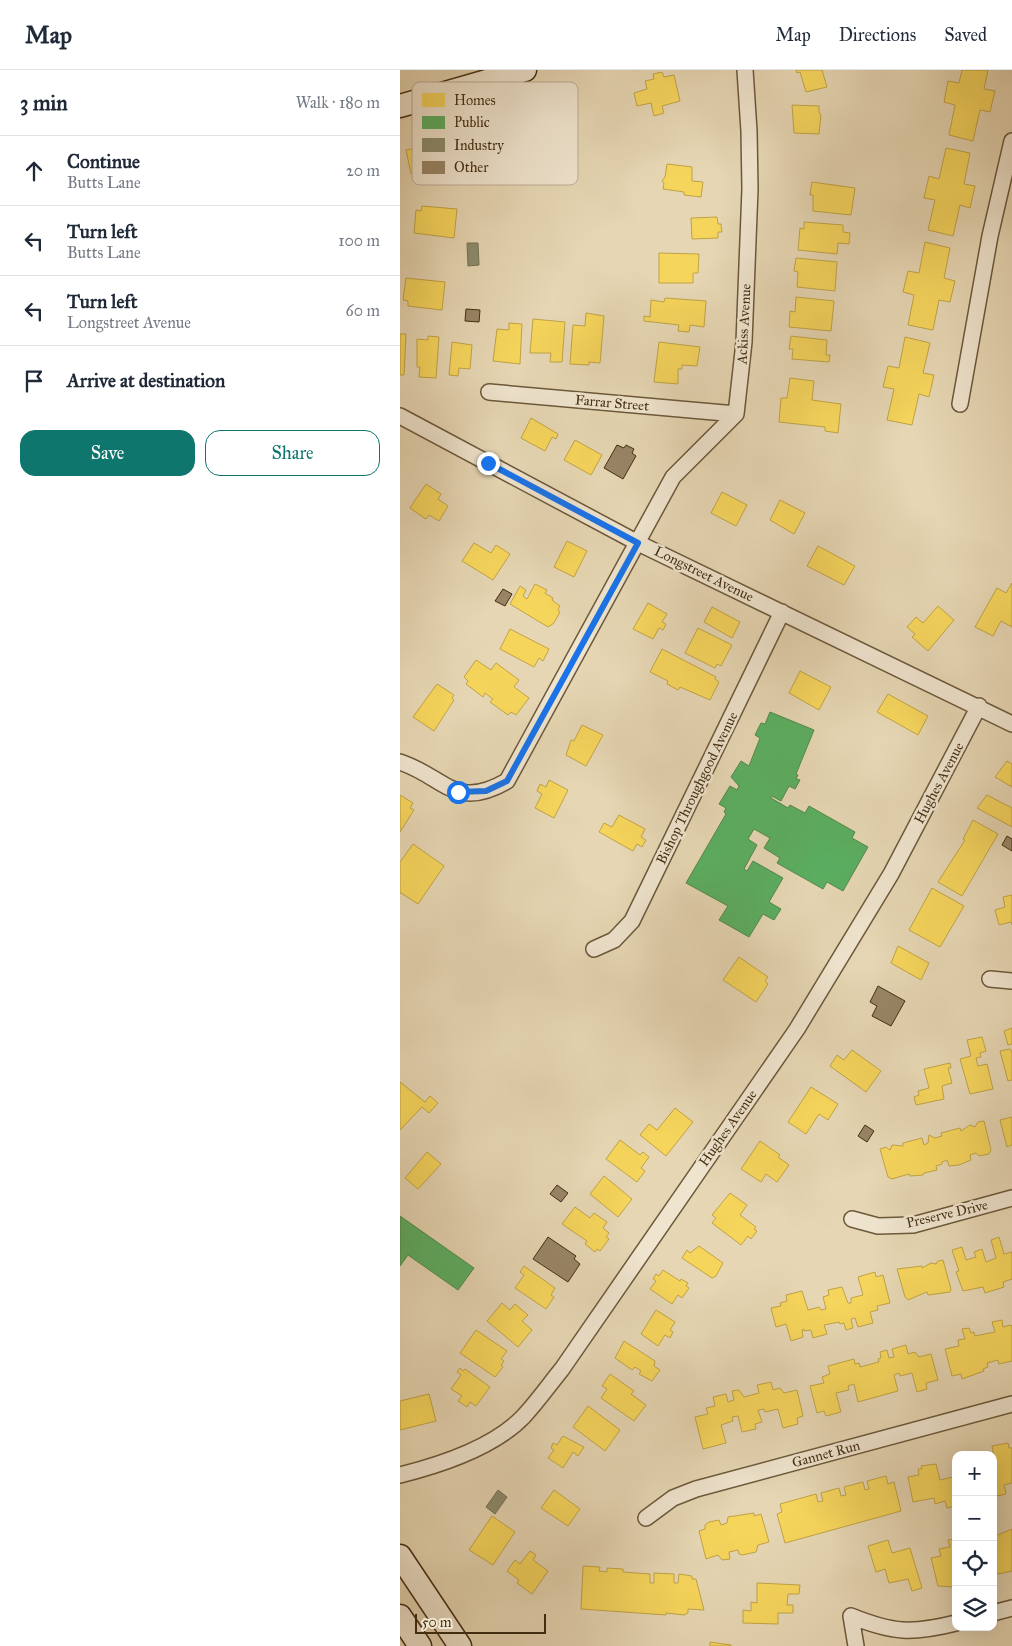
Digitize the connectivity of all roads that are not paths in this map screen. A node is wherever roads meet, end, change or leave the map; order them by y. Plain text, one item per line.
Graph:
1 (526, 70) edge
2 (745, 70) edge
3 (484, 82) edge
4 (1012, 141) edge
5 (489, 392) dead end
6 (960, 404) dead end
7 (736, 414) junction
8 (400, 416) edge
9 (638, 543) junction
10 (782, 612) junction
11 (979, 706) junction
12 (1012, 724) edge
13 (400, 762) edge
14 (594, 949) dead end
15 (990, 979) dead end
16 (1012, 981) edge
17 (1012, 1198) edge
18 (852, 1219) dead end
19 (1012, 1404) edge
20 (400, 1475) edge
21 (646, 1518) dead end
22 (400, 1556) edge
23 (1012, 1608) edge
24 (997, 1612) edge
25 (400, 1616) edge
26 (952, 1624) edge
27 (420, 1646) edge
28 (460, 1646) edge
29 (856, 1646) edge

1 - 3 main road
2 - 7 street, Ackiss Avenue
4 - 6 street
5 - 7 street, Farrar Street
7 - 9 street
8 - 9 street, Longstreet Avenue
9 - 10 street, Longstreet Avenue
9 - 13 street
10 - 11 street, Longstreet Avenue
10 - 14 street, Bishop Throughgood Avenue
11 - 12 street, Longstreet Avenue
11 - 20 street, Hughes Avenue
15 - 16 street
17 - 18 street, Preserve Drive
19 - 21 street, Gannet Run
22 - 28 main road
23 - 24 street
25 - 27 main road
26 - 29 street

